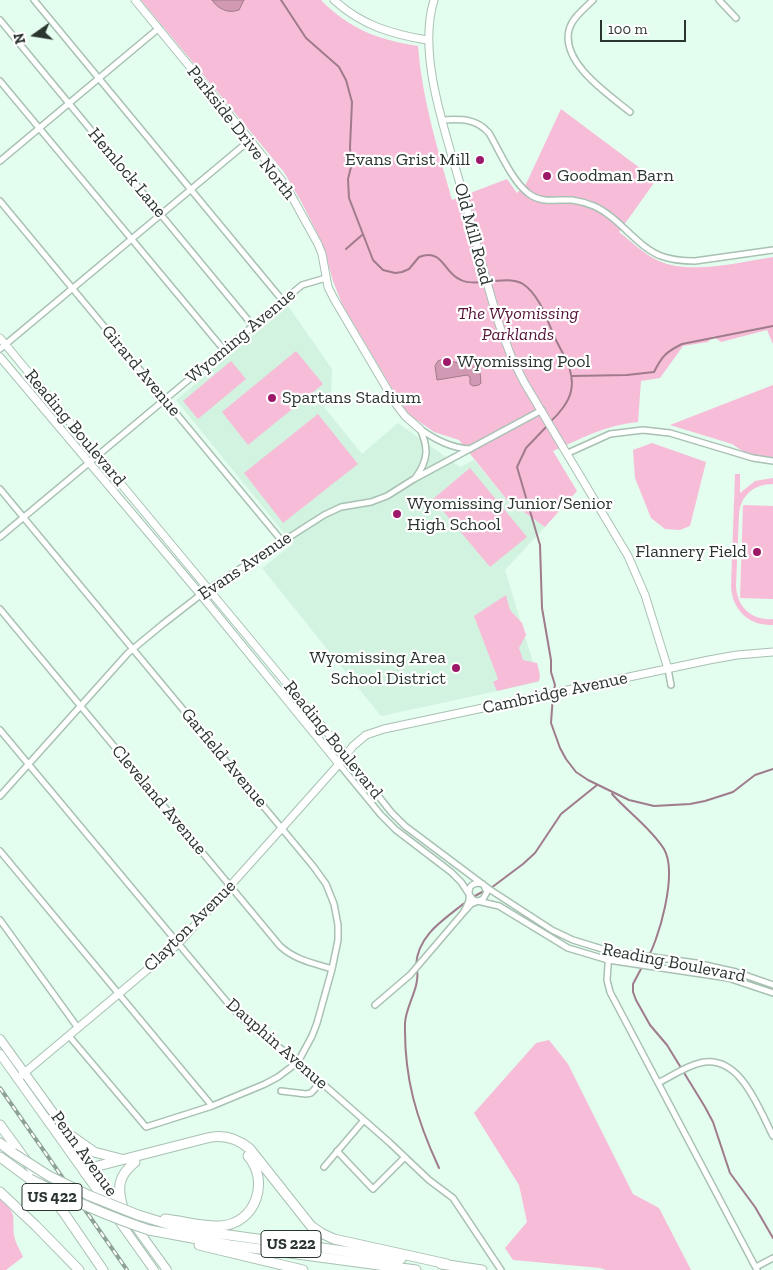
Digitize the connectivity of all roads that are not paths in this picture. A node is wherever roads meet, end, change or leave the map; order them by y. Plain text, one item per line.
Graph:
1 (34, 0) edge
2 (135, 0) edge
3 (334, 0) edge
4 (434, 0) edge
5 (592, 0) edge
6 (719, 0) edge
7 (736, 18) dead end
8 (0, 20) edge
9 (159, 28) junction
10 (428, 40) junction
11 (99, 78) junction
12 (0, 81) edge
13 (69, 103) junction
14 (630, 112) dead end
15 (442, 120) junction
16 (39, 128) junction
17 (250, 140) junction
18 (0, 160) edge
19 (191, 190) junction
20 (0, 201) edge
21 (161, 215) junction
22 (132, 239) junction
23 (773, 250) edge
24 (326, 278) junction
25 (73, 288) junction
26 (283, 301) junction
27 (254, 326) junction
28 (0, 338) edge
29 (3, 347) edge
30 (224, 350) junction
31 (0, 357) edge
32 (165, 400) junction
33 (542, 410) junction
34 (420, 429) junction
35 (471, 449) junction
36 (568, 453) junction
37 (98, 455) junction
38 (773, 461) edge
39 (89, 462) junction
40 (414, 479) junction
41 (0, 489) edge
42 (24, 518) junction
43 (0, 538) edge
44 (282, 541) junction
45 (208, 589) junction
46 (201, 595) junction
47 (0, 609) edge
48 (133, 649) junction
49 (773, 652) edge
50 (668, 669) junction
51 (671, 685) dead end
52 (80, 706) junction
53 (0, 730) edge
54 (346, 755) junction
55 (28, 764) junction
56 (339, 764) junction
57 (0, 796) edge
58 (282, 828) junction
59 (0, 850) edge
60 (483, 884) junction
61 (230, 886) junction
62 (469, 895) junction
63 (477, 901) junction
64 (463, 912) junction
65 (0, 920) edge
66 (178, 944) junction
67 (609, 951) junction
68 (608, 960) junction
69 (332, 969) junction
70 (773, 985) edge
71 (773, 993) edge
72 (120, 994) junction
73 (375, 1005) dead end
74 (78, 1028) junction
75 (69, 1036) junction
76 (0, 1039) edge
77 (0, 1054) edge
78 (298, 1062) junction
79 (24, 1073) junction
80 (17, 1079) junction
81 (320, 1083) junction
82 (658, 1084) junction
83 (281, 1091) dead end
84 (212, 1106) junction
85 (364, 1120) junction
86 (0, 1125) edge
87 (70, 1135) junction
88 (773, 1136) edge
89 (0, 1143) edge
90 (338, 1152) junction
91 (0, 1157) edge
92 (405, 1157) junction
93 (124, 1160) junction
94 (135, 1162) junction
95 (324, 1167) dead end
96 (95, 1169) junction
97 (85, 1173) junction
98 (0, 1192) edge
99 (123, 1208) junction
100 (138, 1215) junction
101 (149, 1230) junction
102 (773, 1258) edge
103 (447, 1264) junction
104 (756, 1268) edge
105 (478, 1269) edge
106 (79, 1270) edge
107 (103, 1270) edge
108 (154, 1270) edge
109 (167, 1270) edge
110 (303, 1270) edge
111 (416, 1270) edge
112 (501, 1270) edge

1 - 11 street
2 - 9 street, Parkside Drive North
3 - 10 street
4 - 10 street, Old Mill Road
5 - 14 street
6 - 7 street
8 - 13 street, Hemlock Lane
9 - 11 street
9 - 17 street, Parkside Drive North
10 - 15 street, Old Mill Road
11 - 13 street
11 - 19 street
12 - 16 street
13 - 16 street
13 - 21 street, Hemlock Lane
15 - 23 street
15 - 33 street, Old Mill Road
16 - 18 street
16 - 22 street
17 - 19 street
17 - 24 street, Parkside Drive North
19 - 21 street
19 - 26 street
20 - 25 street, Girard Avenue
21 - 22 street
21 - 27 street, Hemlock Lane
22 - 25 street
22 - 30 street
24 - 26 street, Wyoming Avenue
24 - 34 street, Parkside Drive North
25 - 29 street
25 - 32 street, Girard Avenue
26 - 27 street, Wyoming Avenue
27 - 30 street, Wyoming Avenue
28 - 29 street, Reading Boulevard
29 - 37 street, Reading Boulevard
30 - 32 street, Wyoming Avenue
31 - 39 street, Reading Boulevard
32 - 37 street, Wyoming Avenue
32 - 44 street, Girard Avenue
33 - 35 street, Evans Avenue
33 - 36 street, Old Mill Road
34 - 35 street, Parkside Drive North
34 - 40 street
35 - 40 street, Evans Avenue
36 - 38 street
36 - 50 street, Old Mill Road
37 - 39 street, Wyoming Avenue
37 - 45 street, Reading Boulevard
39 - 42 street, Wyoming Avenue
39 - 46 street, Reading Boulevard
40 - 44 street, Evans Avenue
41 - 42 street, Garfield Avenue
42 - 43 street, Wyoming Avenue
42 - 48 street, Garfield Avenue
44 - 45 street, Evans Avenue
45 - 46 street, Evans Avenue
45 - 54 street, Reading Boulevard
46 - 48 street, Evans Avenue
46 - 56 street, Reading Boulevard
47 - 52 street, Cleveland Avenue
48 - 52 street, Evans Avenue
48 - 58 street, Garfield Avenue
49 - 50 street, Cambridge Avenue
50 - 51 street
50 - 54 street, Cambridge Avenue
52 - 55 street, Evans Avenue
52 - 61 street, Cleveland Avenue
53 - 55 street, Dauphin Avenue
54 - 56 street, Clayton Avenue
54 - 60 street, Reading Boulevard
55 - 57 street, Evans Avenue
55 - 66 street, Dauphin Avenue
56 - 58 street, Clayton Avenue
56 - 62 street, Reading Boulevard
58 - 61 street, Clayton Avenue
58 - 69 street, Garfield Avenue
59 - 72 street
60 - 62 street
60 - 63 street
60 - 67 street, Reading Boulevard
61 - 66 street, Clayton Avenue
61 - 69 street, Cleveland Avenue
62 - 63 street, Reading Boulevard
62 - 64 street
63 - 64 street
63 - 68 street, Reading Boulevard
64 - 73 street
65 - 74 street
66 - 72 street, Clayton Avenue
66 - 78 street, Dauphin Avenue
67 - 68 street
67 - 70 street, Reading Boulevard
68 - 71 street, Reading Boulevard
68 - 82 street
69 - 78 street, Garfield Avenue
72 - 74 street, Clayton Avenue
72 - 84 street
74 - 75 street, Clayton Avenue
75 - 79 street, Clayton Avenue
75 - 84 street
76 - 79 main road, Penn Avenue
77 - 80 main road, Penn Avenue
78 - 81 street, Dauphin Avenue
78 - 84 street
79 - 80 street, Clayton Avenue
79 - 87 main road, Penn Avenue
80 - 97 main road, Penn Avenue
81 - 83 street
81 - 85 street, Dauphin Avenue
82 - 88 street
82 - 104 street
85 - 90 street
85 - 92 street, Dauphin Avenue
86 - 107 highway, US 422
87 - 93 highway
87 - 96 main road, Penn Avenue
89 - 100 highway, US 222, bridge
90 - 92 street
90 - 95 street
91 - 101 highway, US 222, bridge
92 - 112 street, Dauphin Avenue
93 - 96 highway
93 - 103 highway
94 - 96 highway
94 - 99 highway
94 - 100 highway
96 - 97 highway
96 - 99 main road, Penn Avenue
97 - 108 main road, Penn Avenue
98 - 106 highway, US 422
99 - 109 main road, Penn Avenue
100 - 103 highway, US 222
101 - 110 highway
101 - 111 highway, US 222
102 - 104 street
103 - 105 highway, US 222

